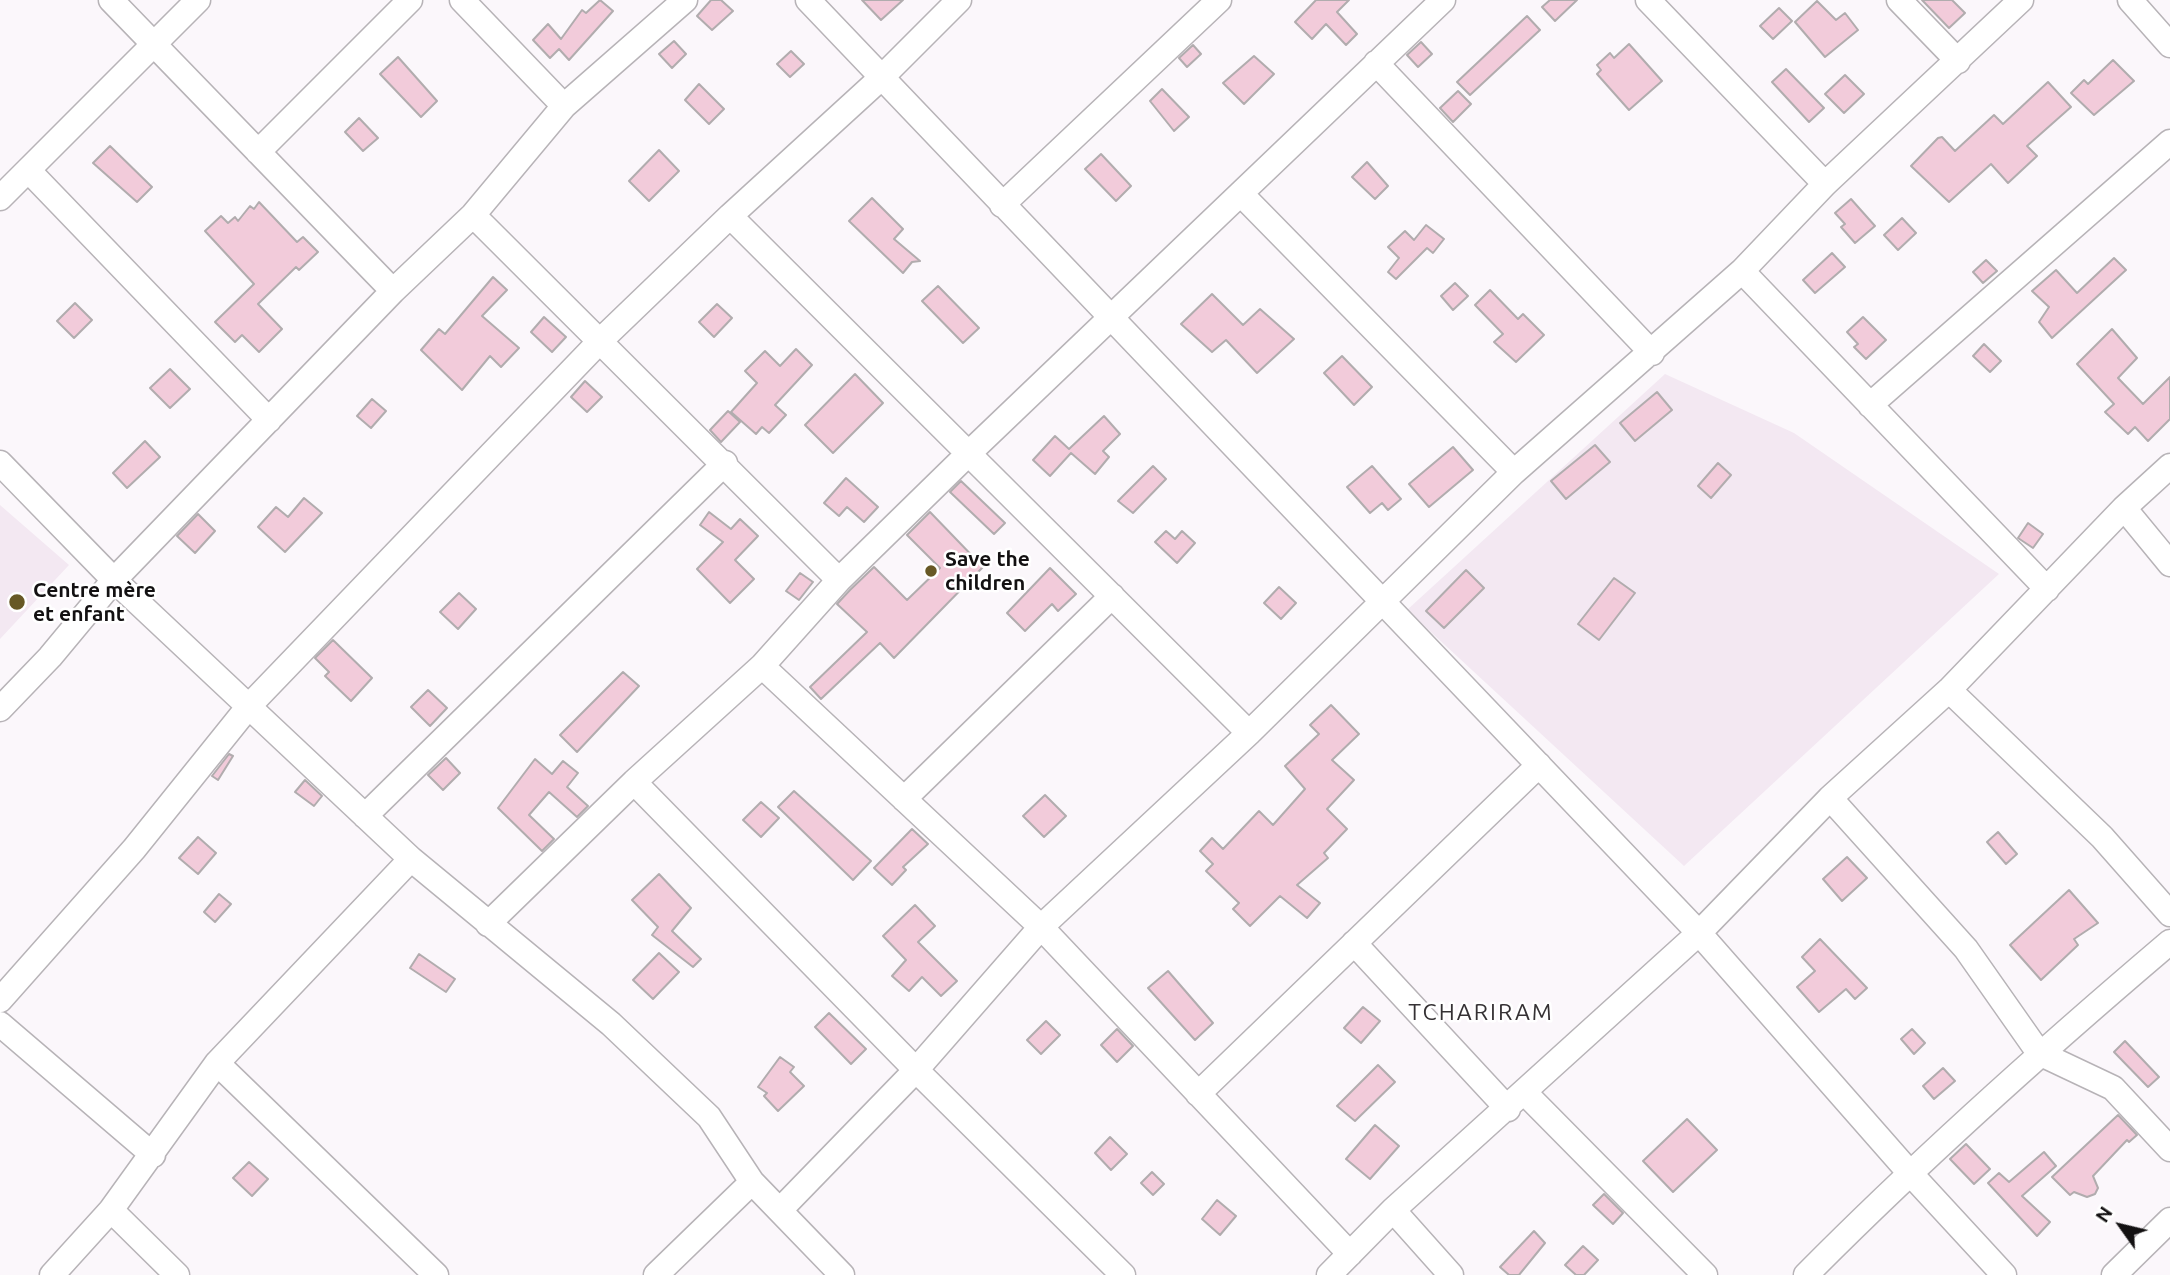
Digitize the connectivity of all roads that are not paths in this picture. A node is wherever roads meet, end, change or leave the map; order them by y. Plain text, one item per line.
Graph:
1 (111, 0) edge
2 (198, 0) edge
3 (410, 0) edge
4 (462, 0) edge
5 (685, 0) edge
6 (808, 0) edge
7 (960, 0) edge
8 (1219, 0) edge
9 (1443, 0) edge
10 (1648, 0) edge
11 (1899, 0) edge
12 (2021, 0) edge
13 (2130, 0) edge
14 (152, 43) junction
15 (2170, 45) edge
16 (1958, 61) junction
17 (1376, 63) junction
18 (881, 78) junction
19 (565, 106) junction
20 (2170, 142) edge
21 (258, 152) junction
22 (29, 171) junction
23 (1825, 184) junction
24 (1241, 194) junction
25 (0, 198) edge
26 (1002, 205) junction
27 (473, 215) junction
28 (730, 216) junction
29 (1742, 271) junction
30 (393, 291) junction
31 (1110, 318) junction
32 (601, 340) junction
33 (1652, 353) junction
34 (1870, 405) junction
35 (269, 420) junction
36 (968, 454) junction
37 (0, 463) edge
38 (725, 463) junction
39 (2170, 466) edge
40 (1514, 472) junction
41 (2124, 508) junction
42 (2170, 564) edge
43 (114, 580) junction
44 (839, 580) junction
45 (2047, 589) junction
46 (1112, 596) junction
47 (1381, 601) junction
48 (762, 666) junction
49 (1949, 690) junction
50 (249, 706) junction
51 (0, 709) edge
52 (1249, 733) junction
53 (1539, 765) junction
54 (634, 782) junction
55 (1830, 798) junction
56 (904, 799) junction
57 (365, 816) junction
58 (411, 859) junction
59 (2170, 914) edge
60 (488, 924) junction
61 (1041, 927) junction
62 (1699, 933) junction
63 (2170, 942) edge
64 (1354, 943) junction
65 (0, 1000) edge
66 (0, 1024) edge
67 (2039, 1053) junction
68 (217, 1063) junction
69 (916, 1070) junction
70 (1198, 1094) junction
71 (1517, 1101) junction
72 (2170, 1149) edge
73 (153, 1155) junction
74 (1909, 1172) junction
75 (752, 1182) junction
76 (111, 1210) junction
77 (780, 1210) junction
78 (1393, 1210) junction
79 (2170, 1220) edge
80 (1350, 1254) junction
81 (52, 1275) edge
82 (177, 1275) edge
83 (436, 1275) edge
84 (656, 1275) edge
85 (842, 1275) edge
86 (1123, 1275) edge
87 (1329, 1275) edge
88 (1451, 1275) edge
89 (1705, 1275) edge
90 (1806, 1275) edge
91 (2004, 1275) edge
92 (2113, 1275) edge

1 - 14 street
2 - 14 street
3 - 21 street
4 - 19 street
5 - 19 street
6 - 18 street
7 - 18 street
8 - 26 street
9 - 17 street
10 - 23 street
11 - 16 street
12 - 16 street
13 - 15 street
14 - 21 street
14 - 22 street
16 - 23 street
17 - 24 street
17 - 33 street
18 - 26 street
18 - 28 street
19 - 27 street
20 - 34 street
21 - 30 street
22 - 25 street
22 - 35 street
23 - 29 street
24 - 31 street
24 - 40 street
26 - 31 street
27 - 30 street
27 - 32 street
28 - 32 street
28 - 36 street
29 - 33 street
29 - 34 street
30 - 35 street
31 - 36 street
31 - 47 street
32 - 38 street
32 - 50 street
33 - 40 street
34 - 45 street
35 - 43 street
36 - 44 street
36 - 46 street
37 - 43 street
38 - 44 street
38 - 57 street
39 - 41 street
40 - 47 street
41 - 42 street
41 - 45 street
43 - 50 street
43 - 51 street
44 - 48 street
45 - 49 street
46 - 52 street
46 - 56 street
47 - 52 street
47 - 53 street
48 - 54 street
48 - 56 street
49 - 55 street
49 - 59 street
50 - 57 street
50 - 65 street
52 - 61 street
53 - 62 street
53 - 64 street
54 - 60 street
54 - 69 street
55 - 62 street
55 - 67 street
56 - 61 street
57 - 58 street
58 - 60 street
58 - 68 street
60 - 75 street
61 - 69 street
61 - 70 street
62 - 71 street
62 - 74 street
63 - 67 street
64 - 70 street
64 - 71 street
66 - 73 street
67 - 72 street
67 - 74 street
68 - 73 street
68 - 83 street
69 - 77 street
69 - 86 street
70 - 80 street
71 - 78 street
71 - 89 street
73 - 76 street
74 - 90 street
74 - 91 street
75 - 77 street
75 - 84 street
76 - 81 street
76 - 82 street
77 - 85 street
78 - 80 street
78 - 88 street
79 - 92 street
80 - 87 street

